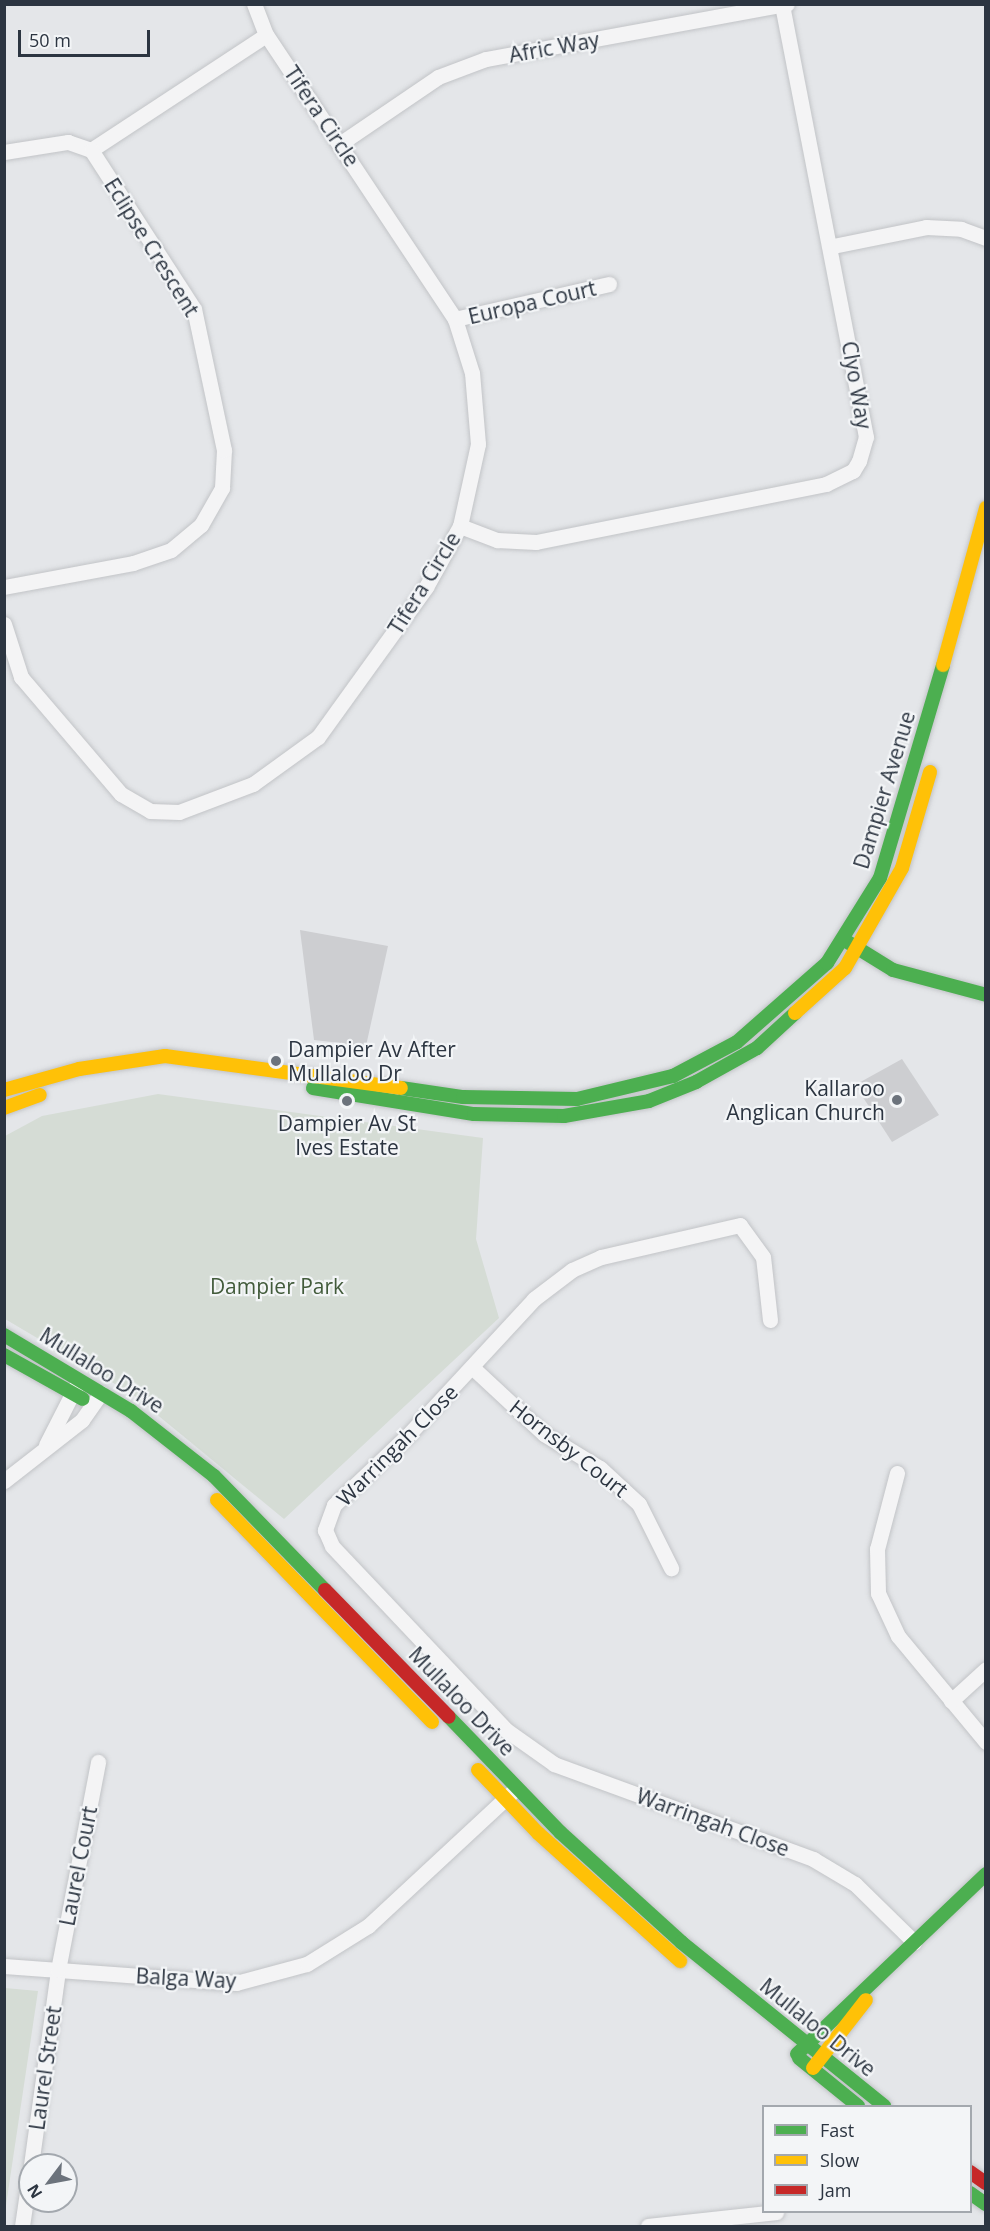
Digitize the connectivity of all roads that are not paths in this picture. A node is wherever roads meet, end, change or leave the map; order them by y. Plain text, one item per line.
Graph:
1 (254, 4) edge
2 (785, 5) edge
3 (266, 35) junction
4 (341, 143) junction
5 (91, 150) junction
6 (4, 152) edge
7 (986, 238) edge
8 (833, 246) junction
9 (609, 284) dead end
10 (455, 319) junction
11 (986, 508) edge
12 (460, 526) junction
13 (986, 552) edge
14 (4, 587) edge
15 (4, 624) edge
16 (845, 939) junction
17 (858, 949) junction
18 (986, 995) edge
19 (4, 1090) edge
20 (4, 1108) edge
21 (770, 1320) dead end
22 (4, 1335) edge
23 (4, 1355) edge
24 (473, 1368) junction
25 (76, 1386) junction
26 (97, 1399) junction
27 (46, 1445) junction
28 (897, 1473) dead end
29 (4, 1481) edge
30 (671, 1568) dead end
31 (986, 1669) edge
32 (951, 1701) junction
33 (986, 1742) edge
34 (98, 1762) dead end
35 (516, 1788) junction
36 (504, 1798) junction
37 (986, 1874) edge
38 (914, 1942) junction
39 (4, 1966) edge
40 (58, 1970) junction
41 (868, 1989) junction
42 (805, 2043) junction
43 (796, 2055) junction
44 (822, 2057) junction
45 (813, 2069) junction
46 (857, 2105) edge
47 (883, 2105) edge
48 (33, 2153) edge
49 (972, 2173) edge
50 (986, 2183) edge
51 (972, 2194) edge
52 (986, 2204) edge
53 (762, 2213) edge
54 (648, 2226) edge

1 - 3 street, Tifera Circle
2 - 4 street, Afric Way
2 - 8 street, Clyo Way
3 - 4 street, Tifera Circle
3 - 5 street
4 - 10 street, Tifera Circle
5 - 6 street
5 - 14 street, Eclipse Crescent
7 - 8 street
8 - 12 street, Clyo Way
9 - 10 street, Europa Court
10 - 12 street, Tifera Circle
11 - 16 main road, Dampier Avenue
12 - 15 street, Tifera Circle
13 - 17 main road, Dampier Avenue
16 - 17 main road
16 - 19 main road, Dampier Avenue
17 - 18 main road
17 - 20 main road, Dampier Avenue
21 - 24 street, Warringah Close
22 - 25 main road, Mullaloo Drive
23 - 25 main road, Mullaloo Drive
24 - 30 street, Hornsby Court
24 - 38 street, Warringah Close
25 - 26 main road, Mullaloo Drive
25 - 27 street
26 - 27 street
26 - 35 main road, Mullaloo Drive
26 - 36 main road, Mullaloo Drive
27 - 29 street
28 - 32 street
31 - 32 street
32 - 33 street
34 - 40 street, Laurel Court
35 - 36 street, Balga Way
35 - 42 main road, Mullaloo Drive
36 - 40 street, Balga Way
36 - 43 main road, Mullaloo Drive
37 - 38 main road
38 - 41 main road
39 - 40 street, Balga Way
40 - 48 street, Laurel Street
41 - 42 main road
41 - 44 main road
42 - 43 main road
42 - 44 main road, Mullaloo Drive
43 - 45 main road, Mullaloo Drive
44 - 45 main road
44 - 47 main road, Mullaloo Drive
45 - 46 main road, Mullaloo Drive
49 - 50 main road
51 - 52 main road
53 - 54 street

